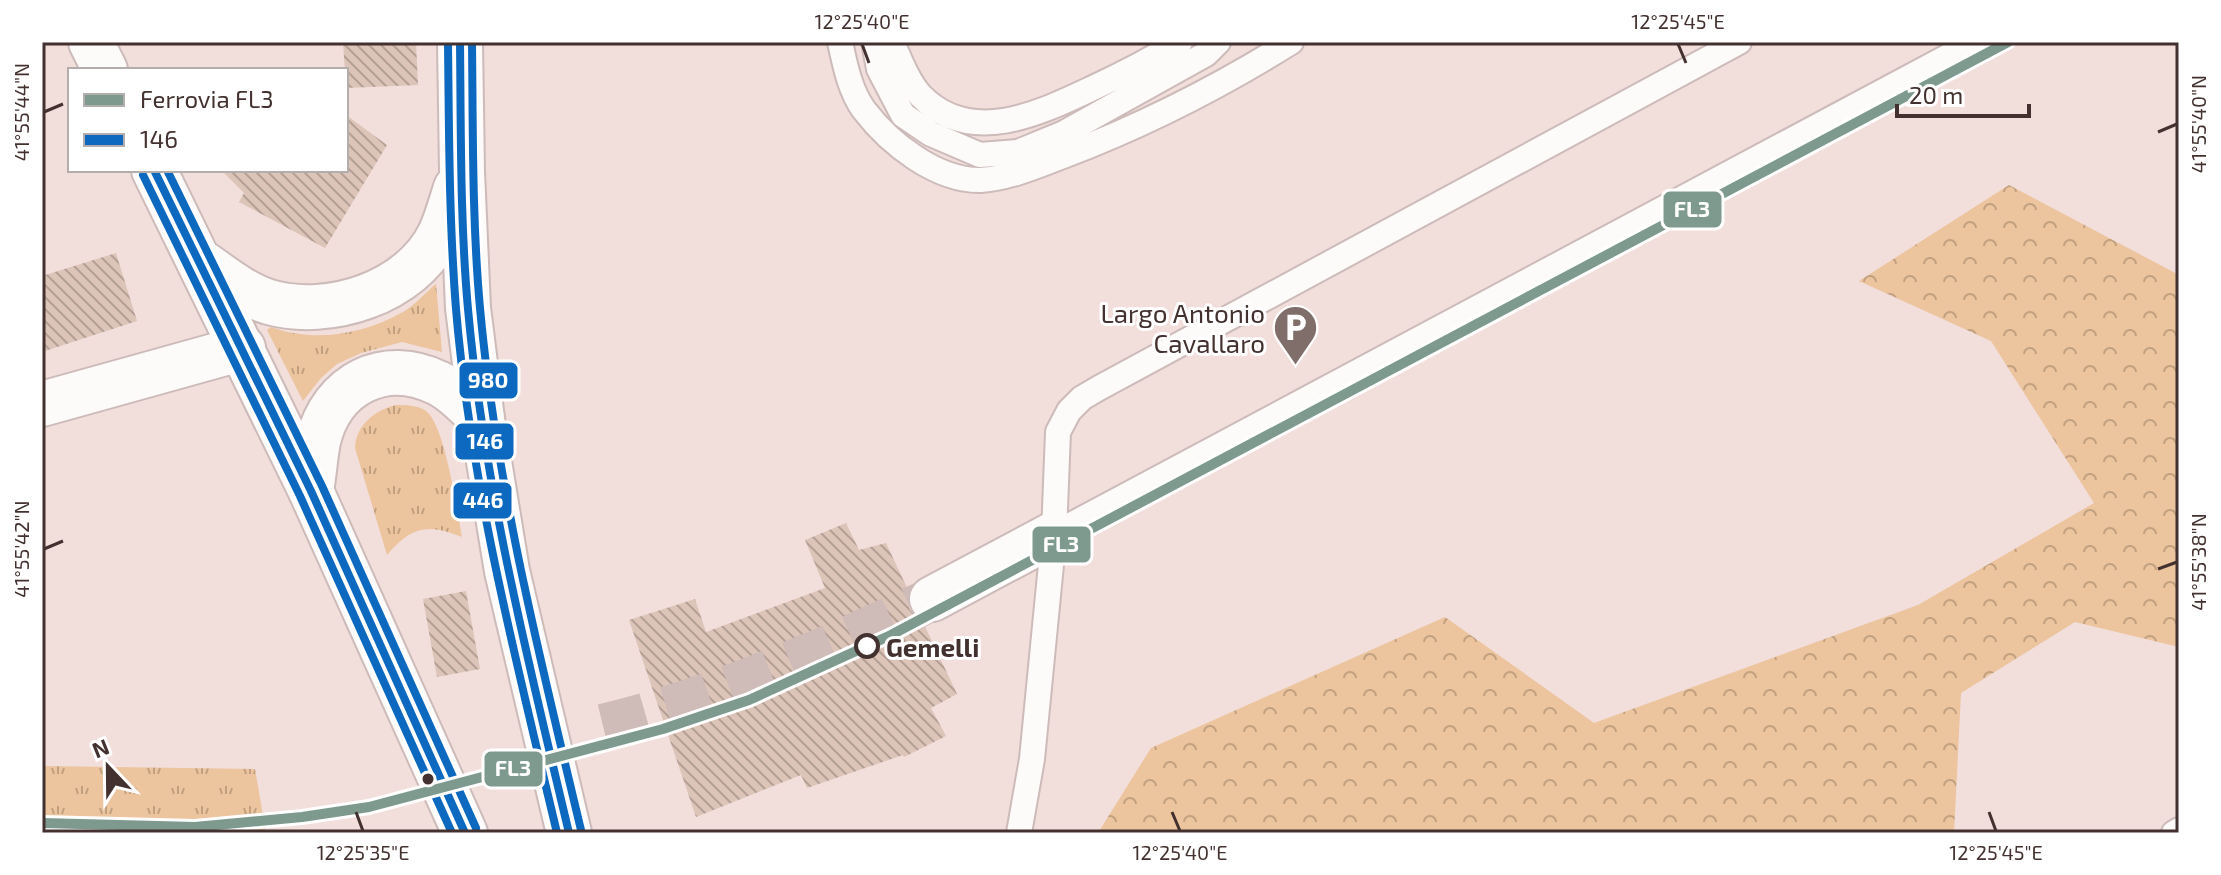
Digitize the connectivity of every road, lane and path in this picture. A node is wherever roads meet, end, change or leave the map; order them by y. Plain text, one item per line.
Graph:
1 (91, 42) edge
2 (460, 42) edge
3 (840, 42) edge
4 (874, 42) edge
5 (892, 42) edge
6 (1180, 42) edge
7 (1291, 42) edge
8 (1739, 42) edge
9 (1975, 42) edge
10 (1217, 46) edge
11 (104, 68) edge
12 (155, 172) edge
13 (462, 172) junction
14 (198, 259) junction
15 (243, 348) junction
16 (42, 404) edge
17 (482, 419) junction
18 (311, 491) junction
19 (1054, 534) junction
20 (932, 599) tunnel mouth
21 (2179, 830) edge
22 (465, 833) edge
23 (569, 833) edge
24 (1019, 833) edge
25 (2174, 833) edge

1 - 11 main road
2 - 13 main road
3 - 7 lane
4 - 10 lane
5 - 6 lane
8 - 19 lane
9 - 19 lane
12 - 14 main road
13 - 14 main road
13 - 17 main road
14 - 15 main road
15 - 16 main road
15 - 18 main road
17 - 18 main road
17 - 23 main road
18 - 22 main road
19 - 20 main road
19 - 24 lane
21 - 25 lane

